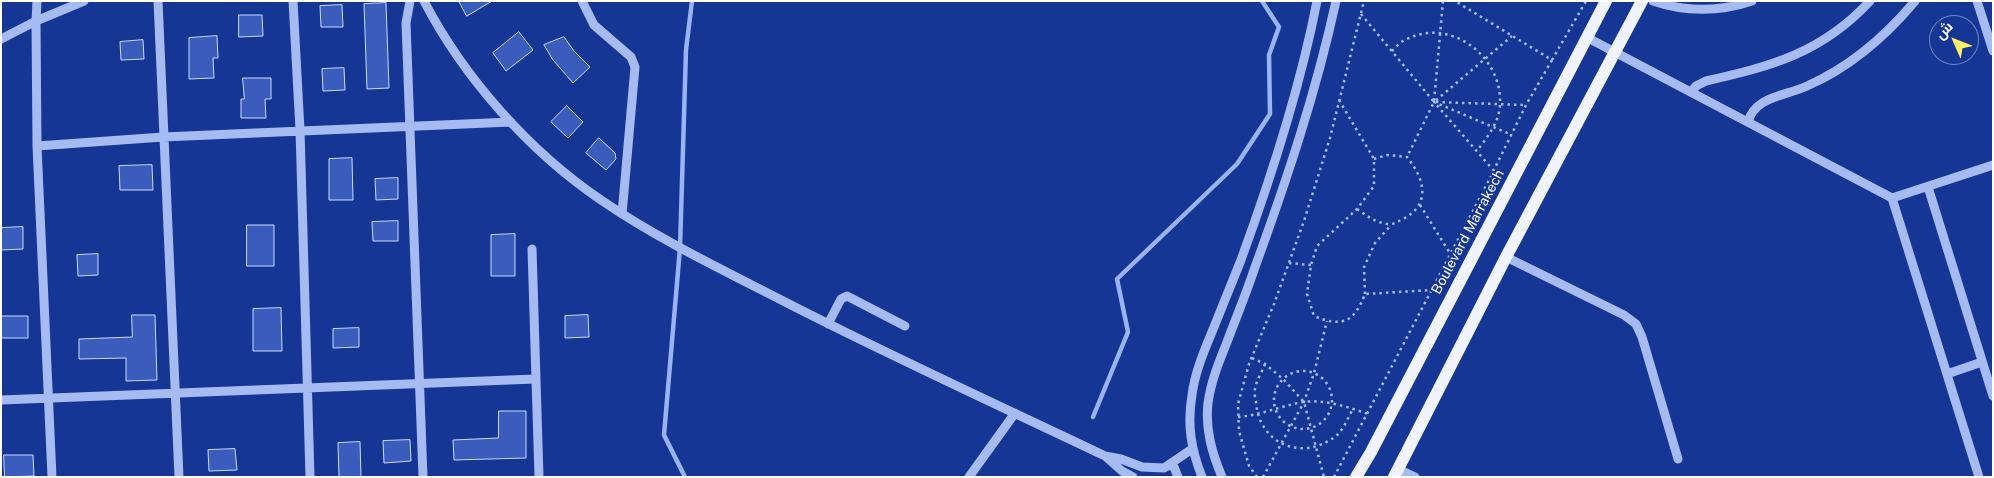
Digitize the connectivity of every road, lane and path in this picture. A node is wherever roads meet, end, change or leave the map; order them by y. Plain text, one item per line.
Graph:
1 (37, 1) edge
2 (84, 1) edge
3 (158, 1) edge
4 (293, 1) edge
5 (410, 1) edge
6 (424, 1) edge
7 (582, 1) edge
8 (1317, 1) edge
9 (1336, 1) edge
10 (1364, 1) edge
11 (1444, 1) edge
12 (1455, 1) edge
13 (1586, 1) edge
14 (1606, 1) edge
15 (1642, 1) edge
16 (1653, 1) edge
17 (1752, 1) edge
18 (1870, 1) edge
19 (1915, 1) edge
20 (1978, 1) edge
21 (1361, 14) junction
22 (36, 21) junction
23 (1440, 34) junction
24 (1512, 36) junction
25 (1588, 38) junction
26 (1, 39) edge
27 (1392, 51) junction
28 (1615, 51) junction
29 (1993, 51) edge
30 (1485, 59) junction
31 (1552, 60) junction
32 (1691, 92) junction
33 (1339, 100) junction
34 (1434, 102) junction
35 (1500, 104) junction
36 (1526, 105) junction
37 (510, 122) junction
38 (1748, 122) junction
39 (410, 127) junction
40 (1494, 127) junction
41 (300, 130) junction
42 (1512, 135) junction
43 (163, 137) junction
44 (37, 146) junction
45 (1477, 151) junction
46 (1407, 157) junction
47 (1374, 159) junction
48 (1993, 165) edge
49 (1494, 171) junction
50 (1928, 187) junction
51 (1892, 198) junction
52 (1420, 204) junction
53 (1357, 209) junction
54 (622, 214) junction
55 (1391, 225) junction
56 (532, 249) dead end
57 (1450, 255) junction
58 (1506, 257) junction
59 (1289, 263) junction
60 (1311, 264) junction
61 (1432, 290) junction
62 (1365, 294) junction
63 (1327, 321) junction
64 (828, 324) junction
65 (905, 326) dead end
66 (1252, 358) junction
67 (1982, 362) junction
68 (1265, 364) junction
69 (1314, 373) junction
70 (1947, 374) junction
71 (534, 379) junction
72 (1283, 379) junction
73 (420, 383) junction
74 (308, 388) junction
75 (175, 392) junction
76 (1993, 396) edge
77 (1, 400) edge
78 (49, 400) junction
79 (1304, 402) junction
80 (1331, 404) junction
81 (1353, 409) junction
82 (1275, 410) junction
83 (1015, 413) junction
84 (1368, 414) junction
85 (1256, 415) junction
86 (1238, 417) junction
87 (1291, 427) junction
88 (1311, 428) junction
89 (1282, 444) junction
90 (1316, 447) junction
91 (1192, 449) junction
92 (1105, 456) junction
93 (1678, 459) dead end
94 (1167, 467) junction
95 (1396, 473) edge
96 (52, 477) edge
97 (179, 477) edge
98 (310, 477) edge
99 (423, 477) edge
100 (539, 477) edge
101 (969, 477) edge
102 (1133, 477) edge
103 (1158, 477) edge
104 (1178, 477) edge
105 (1202, 477) edge
106 (1222, 477) edge
107 (1257, 477) edge
108 (1263, 477) edge
109 (1324, 477) edge
110 (1334, 477) edge
111 (1356, 477) edge
112 (1416, 477) edge
113 (1979, 477) edge

1 - 22 street
2 - 22 street
3 - 43 street
4 - 41 street
5 - 39 street
6 - 37 street
7 - 54 street
8 - 91 street
9 - 106 street
10 - 21 path
11 - 23 path
12 - 24 path
13 - 31 path
14 - 25 main road, Boulevard Marrakech
15 - 28 main road
16 - 17 street
18 - 32 street
19 - 38 street
20 - 29 street
21 - 27 path
21 - 33 path
22 - 26 street
22 - 44 street
23 - 27 path
23 - 30 path
23 - 34 path
24 - 30 path
24 - 31 path
25 - 28 street
25 - 111 main road, Boulevard Marrakech
27 - 34 path
28 - 32 street
28 - 58 main road
30 - 34 path
30 - 35 path
31 - 36 path
32 - 38 street
33 - 47 path
33 - 59 path
34 - 35 path
34 - 40 path
34 - 45 path
34 - 46 path
35 - 36 path
35 - 40 path
36 - 42 path
37 - 39 street
37 - 54 street
38 - 51 street
39 - 41 street
39 - 73 street
40 - 42 path
40 - 45 path
41 - 43 street
41 - 74 street
42 - 49 path
43 - 44 street
43 - 75 street
44 - 78 street
45 - 49 path
46 - 47 path
46 - 52 path
47 - 53 path
48 - 50 street
49 - 57 path
50 - 51 street
50 - 67 street
51 - 70 street
52 - 55 path
52 - 57 path
53 - 55 path
53 - 60 path
54 - 64 street
55 - 62 path
56 - 71 street
57 - 61 path
58 - 93 street
58 - 95 main road
59 - 60 path
59 - 66 path
60 - 63 path
61 - 62 path
61 - 84 path
62 - 63 path
63 - 69 path
64 - 65 street
64 - 83 street
66 - 68 path
66 - 86 path
67 - 70 street
67 - 76 street
68 - 72 path
68 - 85 path
69 - 72 path
69 - 79 path
69 - 80 path
70 - 113 street
71 - 73 street
71 - 100 street
72 - 79 path
72 - 82 path
73 - 74 street
73 - 99 street
74 - 75 street
74 - 98 street
75 - 78 street
75 - 97 street
77 - 78 street
78 - 96 street
79 - 80 path
79 - 82 path
79 - 87 path
79 - 88 path
80 - 81 path
80 - 88 path
81 - 84 path
81 - 90 path
82 - 85 path
82 - 87 path
83 - 92 street
83 - 101 street
84 - 110 path
85 - 86 path
85 - 89 path
86 - 107 path
87 - 88 path
87 - 89 path
88 - 90 path
89 - 90 path
89 - 108 path
90 - 109 path
91 - 94 street
91 - 105 street
92 - 94 street
92 - 102 street
94 - 103 street
94 - 104 street
95 - 112 street

